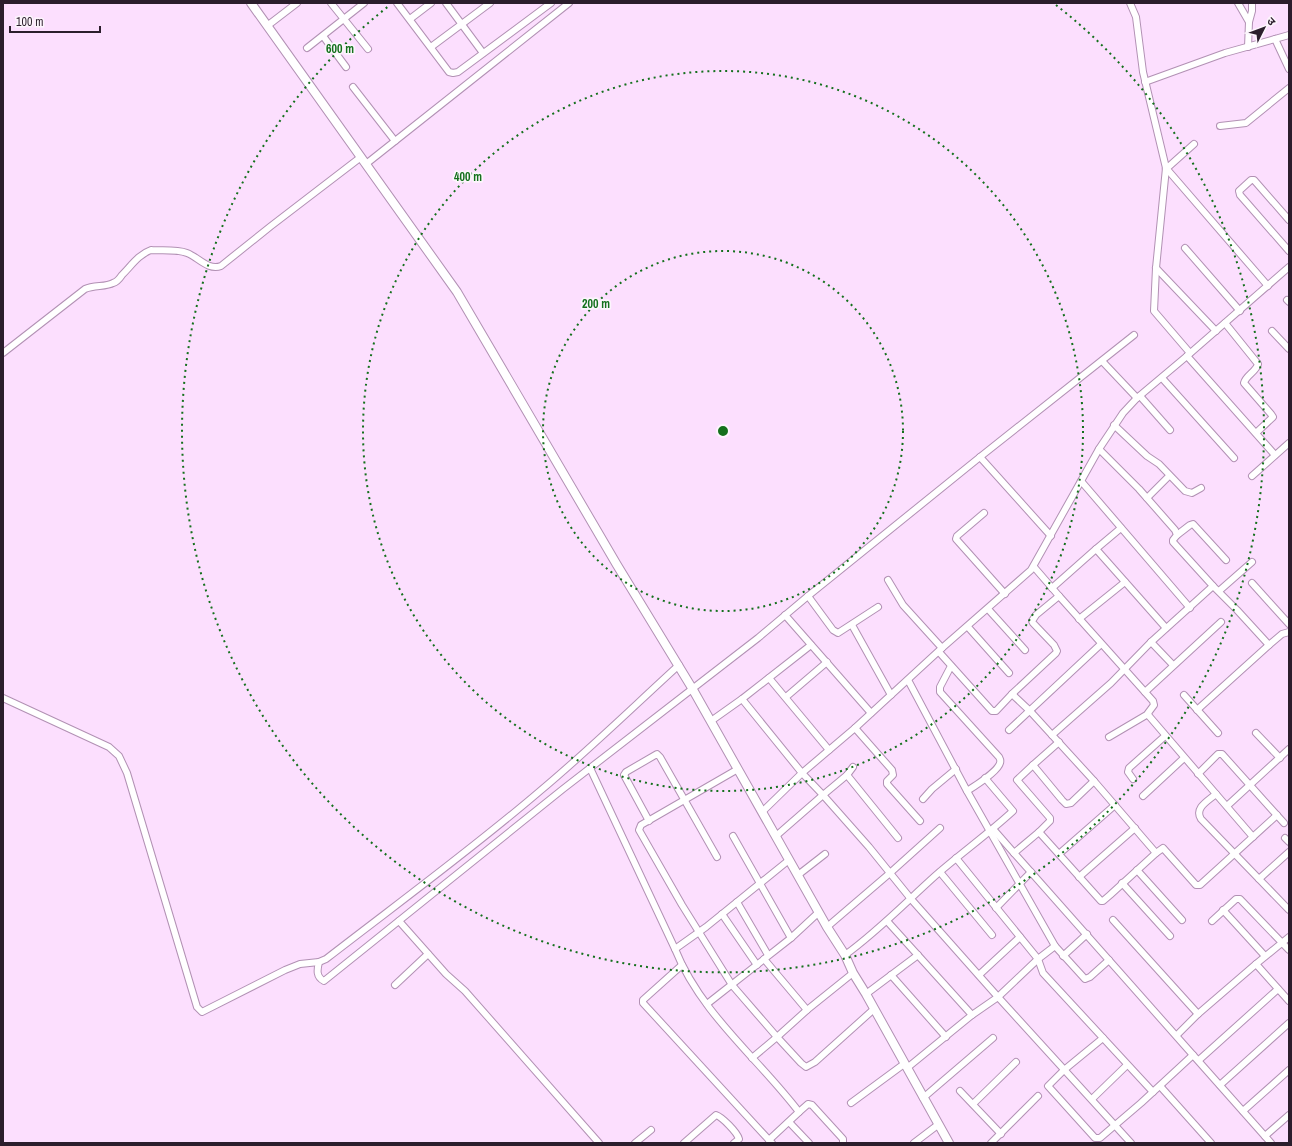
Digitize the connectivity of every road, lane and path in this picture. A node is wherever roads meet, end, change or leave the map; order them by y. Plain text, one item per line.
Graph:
1 (251, 3) edge
2 (297, 3) edge
3 (331, 3) edge
4 (364, 3) edge
5 (397, 3) edge
6 (431, 3) edge
7 (446, 3) edge
8 (490, 3) edge
9 (537, 3) edge
10 (550, 3) edge
11 (568, 3) edge
12 (1130, 3) edge
13 (1238, 3) edge
14 (1252, 3) edge
15 (542, 9) junction
16 (344, 19) junction
17 (410, 20) junction
18 (1249, 22) junction
19 (462, 24) junction
20 (267, 26) junction
21 (1289, 35) edge
22 (323, 36) junction
23 (1275, 39) junction
24 (431, 47) junction
25 (1248, 47) junction
26 (307, 48) dead end
27 (368, 49) dead end
28 (483, 53) junction
29 (346, 67) dead end
30 (1289, 69) edge
31 (1145, 82) junction
32 (353, 87) dead end
33 (1289, 88) edge
34 (1220, 126) dead end
35 (395, 141) junction
36 (1194, 144) dead end
37 (364, 160) junction
38 (1166, 169) junction
39 (1289, 220) edge
40 (1185, 248) dead end
41 (1289, 251) edge
42 (1289, 267) edge
43 (1156, 268) junction
44 (1268, 286) junction
45 (1240, 311) junction
46 (1225, 323) junction
47 (1216, 331) junction
48 (1272, 331) dead end
49 (1134, 335) dead end
50 (1289, 349) edge
51 (3, 353) edge
52 (1189, 354) junction
53 (1102, 361) junction
54 (1162, 378) junction
55 (1139, 397) junction
56 (1114, 426) junction
57 (1170, 430) dead end
58 (1256, 433) junction
59 (1289, 443) edge
60 (1099, 449) junction
61 (1275, 455) junction
62 (980, 457) junction
63 (1234, 458) dead end
64 (1169, 476) junction
65 (1252, 476) dead end
66 (1082, 481) junction
67 (1201, 488) dead end
68 (1147, 498) junction
69 (984, 513) dead end
70 (1121, 528) junction
71 (1177, 535) junction
72 (1051, 536) junction
73 (1096, 549) junction
74 (1226, 560) dead end
75 (1252, 562) dead end
76 (1034, 567) junction
77 (888, 580) dead end
78 (1125, 582) junction
79 (1252, 583) dead end
80 (1213, 586) junction
81 (1052, 588) junction
82 (1219, 591) junction
83 (1005, 594) junction
84 (808, 596) junction
85 (1059, 596) junction
86 (878, 607) dead end
87 (1190, 608) junction
88 (988, 609) junction
89 (785, 615) junction
90 (1079, 619) junction
91 (1221, 622) dead end
92 (1289, 624) edge
93 (852, 625) junction
94 (968, 626) junction
95 (1166, 628) junction
96 (1289, 632) edge
97 (1151, 642) junction
98 (1102, 644) junction
99 (811, 645) junction
100 (1269, 645) junction
101 (940, 650) junction
102 (1025, 650) dead end
103 (827, 662) junction
104 (679, 665) junction
105 (1173, 665) junction
106 (951, 666) junction
107 (1124, 669) junction
108 (1009, 673) dead end
109 (769, 678) junction
110 (908, 680) junction
111 (692, 688) junction
112 (1145, 692) junction
113 (1012, 694) junction
114 (891, 695) junction
115 (1184, 695) dead end
116 (786, 697) junction
117 (3, 698) edge
118 (742, 699) junction
119 (1197, 710) junction
120 (1030, 711) junction
121 (871, 713) junction
122 (1148, 714) junction
123 (711, 721) junction
124 (855, 728) junction
125 (1009, 730) dead end
126 (1218, 733) dead end
127 (1256, 733) dead end
128 (1052, 735) junction
129 (1165, 736) junction
130 (1109, 737) dead end
131 (1059, 742) junction
132 (1289, 749) edge
133 (829, 750) junction
134 (1184, 758) junction
135 (1280, 758) junction
136 (1033, 765) junction
137 (853, 767) dead end
138 (590, 768) junction
139 (738, 768) junction
140 (956, 769) junction
141 (802, 773) junction
142 (1198, 774) junction
143 (847, 775) junction
144 (985, 778) junction
145 (1133, 779) dead end
146 (1094, 781) junction
147 (1249, 786) junction
148 (968, 791) junction
149 (1216, 794) junction
150 (823, 796) junction
151 (1143, 796) dead end
152 (923, 799) dead end
153 (684, 800) junction
154 (1115, 805) junction
155 (1227, 806) junction
156 (762, 812) junction
157 (1277, 815) junction
158 (649, 821) junction
159 (920, 821) dead end
160 (1284, 823) dead end
161 (940, 828) dead end
162 (1135, 828) junction
163 (991, 830) junction
164 (1039, 832) junction
165 (733, 836) dead end
166 (776, 836) junction
167 (1253, 837) junction
168 (898, 838) dead end
169 (1289, 852) edge
170 (1014, 853) junction
171 (1156, 853) junction
172 (825, 854) dead end
173 (1059, 854) junction
174 (1234, 854) junction
175 (717, 857) dead end
176 (956, 858) junction
177 (790, 860) junction
178 (1137, 870) junction
179 (940, 872) junction
180 (1031, 872) junction
181 (890, 873) junction
182 (798, 875) junction
183 (1079, 877) junction
184 (1259, 879) junction
185 (761, 883) junction
186 (1122, 883) junction
187 (1019, 884) junction
188 (911, 899) junction
189 (737, 902) junction
190 (996, 908) junction
191 (1223, 910) junction
192 (1289, 910) edge
193 (819, 912) junction
194 (722, 914) junction
195 (1113, 920) dead end
196 (1182, 920) dead end
197 (399, 921) junction
198 (887, 921) junction
199 (1212, 921) dead end
200 (827, 926) junction
201 (699, 932) junction
202 (1087, 934) junction
203 (992, 935) dead end
204 (1170, 936) dead end
205 (1289, 937) edge
206 (791, 938) junction
207 (1020, 938) junction
208 (1282, 943) junction
209 (1055, 946) junction
210 (675, 949) junction
211 (1289, 950) edge
212 (428, 954) junction
213 (845, 955) junction
214 (918, 955) junction
215 (1063, 956) junction
216 (1265, 956) junction
217 (766, 957) junction
218 (1038, 960) junction
219 (1109, 960) junction
220 (319, 962) junction
221 (1256, 964) junction
222 (682, 965) junction
223 (756, 965) junction
224 (853, 973) junction
225 (891, 975) junction
226 (979, 975) junction
227 (395, 985) dead end
228 (732, 985) junction
229 (1278, 988) junction
230 (866, 994) junction
231 (998, 997) junction
232 (1289, 1001) edge
233 (707, 1004) junction
234 (874, 1009) junction
235 (807, 1010) junction
236 (1198, 1014) junction
237 (972, 1016) junction
238 (1289, 1023) edge
239 (1177, 1035) junction
240 (777, 1037) junction
241 (946, 1037) junction
242 (993, 1038) dead end
243 (1103, 1038) junction
244 (1194, 1055) junction
245 (752, 1058) junction
246 (1199, 1060) junction
247 (1016, 1062) dead end
248 (1127, 1065) junction
249 (906, 1066) junction
250 (1064, 1070) junction
251 (1289, 1070) edge
252 (1220, 1085) junction
253 (1160, 1086) junction
254 (960, 1091) dead end
255 (1153, 1092) junction
256 (1038, 1096) dead end
257 (923, 1098) junction
258 (1092, 1099) junction
259 (851, 1103) dead end
260 (973, 1104) junction
261 (1243, 1111) junction
262 (799, 1112) junction
263 (1289, 1115) edge
264 (789, 1122) junction
265 (939, 1124) junction
266 (1116, 1125) junction
267 (651, 1130) dead end
268 (1001, 1134) junction
269 (1265, 1136) junction
270 (771, 1141) edge
271 (599, 1143) edge
272 (636, 1143) edge
273 (684, 1143) edge
274 (734, 1143) edge
275 (809, 1143) edge
276 (843, 1143) edge
277 (914, 1143) edge
278 (949, 1143) edge
279 (991, 1143) edge
280 (1130, 1143) edge
281 (1211, 1143) edge
282 (1271, 1143) edge

1 - 20 street
2 - 20 street
3 - 16 street
4 - 16 street
5 - 17 street
6 - 17 street
7 - 19 street
8 - 19 street
9 - 15 street
10 - 15 street
11 - 35 street
12 - 31 street
13 - 18 street
14 - 18 street
15 - 28 street
16 - 22 street
16 - 27 street
17 - 24 street
18 - 25 street
19 - 24 street
19 - 28 street
20 - 37 street
21 - 23 street
22 - 26 street
22 - 29 street
23 - 25 street
23 - 30 street
24 - 28 street
25 - 31 street
31 - 38 street
32 - 35 street
33 - 34 street
35 - 37 street
36 - 38 street
37 - 51 street
37 - 104 street
38 - 43 street
38 - 44 street
39 - 41 street
40 - 45 street
42 - 44 street
43 - 47 street
43 - 52 street
44 - 45 street
45 - 46 street
46 - 47 street
46 - 58 street
47 - 52 street
48 - 50 street
49 - 53 street
52 - 54 street
52 - 58 street
53 - 55 street
53 - 62 street
54 - 55 street
54 - 63 street
55 - 56 street
55 - 57 street
56 - 60 street
56 - 64 street
58 - 61 street
59 - 61 street
60 - 66 street
60 - 68 street
61 - 65 street
62 - 72 street
62 - 84 street
64 - 67 street
64 - 68 street
66 - 70 street
66 - 72 street
68 - 71 street
69 - 83 street
70 - 73 street
70 - 87 street
71 - 74 street
71 - 80 street
72 - 76 street
73 - 78 street
73 - 81 street
75 - 82 street
76 - 81 street
76 - 83 street
77 - 101 street
78 - 90 street
78 - 95 street
79 - 92 street
80 - 82 street
80 - 87 street
81 - 85 street
82 - 100 street
83 - 88 street
84 - 89 street
84 - 93 street
85 - 90 street
85 - 113 street
86 - 93 street
87 - 95 street
88 - 94 street
88 - 102 street
89 - 99 street
89 - 111 street
90 - 98 street
91 - 105 street
93 - 114 street
94 - 101 street
94 - 108 street
95 - 97 street
96 - 100 street
97 - 105 street
97 - 107 street
98 - 107 street
98 - 120 street
99 - 103 street
99 - 109 street
100 - 119 street
101 - 106 street
101 - 110 street
103 - 116 street
103 - 121 street
104 - 111 street
104 - 220 street
105 - 112 street
106 - 113 street
106 - 144 street
107 - 112 street
107 - 128 street
109 - 116 street
109 - 118 street
110 - 114 street
110 - 140 street
111 - 123 street
111 - 138 street
112 - 122 street
113 - 120 street
114 - 121 street
115 - 119 street
116 - 133 street
117 - 220 street
118 - 123 street
118 - 141 street
119 - 126 street
120 - 125 street
120 - 128 street
121 - 124 street
122 - 129 street
122 - 130 street
123 - 139 street
124 - 133 street
124 - 159 street
127 - 135 street
128 - 131 street
129 - 134 street
129 - 145 street
131 - 136 street
131 - 146 street
132 - 135 street
133 - 141 street
134 - 142 street
134 - 151 street
135 - 147 street
136 - 146 street
136 - 164 street
137 - 143 street
138 - 197 street
138 - 210 street
139 - 153 street
139 - 156 street
140 - 148 street
140 - 152 street
141 - 150 street
141 - 156 street
142 - 147 street
142 - 149 street
143 - 150 street
143 - 168 street
144 - 148 street
144 - 163 street
146 - 154 street
147 - 155 street
147 - 157 street
148 - 163 street
149 - 155 street
149 - 174 street
150 - 166 street
150 - 181 street
153 - 158 street
153 - 158 street
153 - 175 street
154 - 162 street
154 - 173 street
155 - 167 street
156 - 166 street
157 - 160 street
157 - 167 street
158 - 201 street
161 - 181 street
162 - 171 street
162 - 183 street
163 - 170 street
163 - 176 street
163 - 187 street
164 - 170 street
164 - 173 street
165 - 185 street
166 - 177 street
167 - 174 street
169 - 184 street
170 - 180 street
171 - 174 street
171 - 178 street
172 - 182 street
173 - 183 street
174 - 184 street
176 - 179 street
176 - 190 street
177 - 182 street
177 - 185 street
178 - 186 street
178 - 196 street
179 - 188 street
179 - 203 street
180 - 187 street
180 - 202 street
181 - 188 street
181 - 200 street
182 - 193 street
183 - 186 street
184 - 192 street
185 - 189 street
185 - 206 street
186 - 204 street
187 - 190 street
187 - 209 street
188 - 198 street
188 - 226 street
189 - 194 street
189 - 217 street
190 - 207 street
191 - 199 street
191 - 208 street
191 - 216 street
193 - 200 street
193 - 206 street
194 - 201 street
194 - 223 street
195 - 236 street
197 - 212 street
197 - 220 street
198 - 213 street
198 - 214 street
200 - 213 street
201 - 210 street
201 - 228 street
202 - 215 street
202 - 219 street
205 - 208 street
206 - 217 street
207 - 218 street
207 - 226 street
208 - 211 street
208 - 216 street
209 - 215 street
209 - 218 street
210 - 222 street
212 - 227 street
212 - 271 street
213 - 224 street
214 - 225 street
214 - 237 street
215 - 219 street
216 - 221 street
217 - 223 street
217 - 235 street
218 - 231 street
218 - 243 street
219 - 239 street
221 - 229 street
221 - 236 street
222 - 233 street
222 - 270 street
223 - 228 street
224 - 230 street
224 - 235 street
225 - 230 street
225 - 241 street
226 - 231 street
228 - 233 street
228 - 240 street
229 - 232 street
229 - 246 street
230 - 234 street
231 - 237 street
231 - 250 street
233 - 245 street
234 - 240 street
234 - 249 street
235 - 240 street
236 - 239 street
237 - 241 street
238 - 252 street
239 - 244 street
240 - 245 street
241 - 249 street
242 - 257 street
243 - 248 street
243 - 250 street
244 - 246 street
244 - 253 street
245 - 262 street
246 - 252 street
247 - 260 street
248 - 255 street
248 - 258 street
249 - 257 street
249 - 259 street
250 - 258 street
250 - 266 street
251 - 261 street
252 - 261 street
253 - 255 street
253 - 281 street
254 - 260 street
255 - 266 street
256 - 268 street
257 - 265 street
258 - 266 street
260 - 268 street
261 - 269 street
262 - 264 street
262 - 276 street
263 - 269 street
264 - 270 street
264 - 275 street
265 - 277 street
265 - 278 street
266 - 280 street
267 - 272 street
268 - 279 street
269 - 282 street
273 - 274 street

